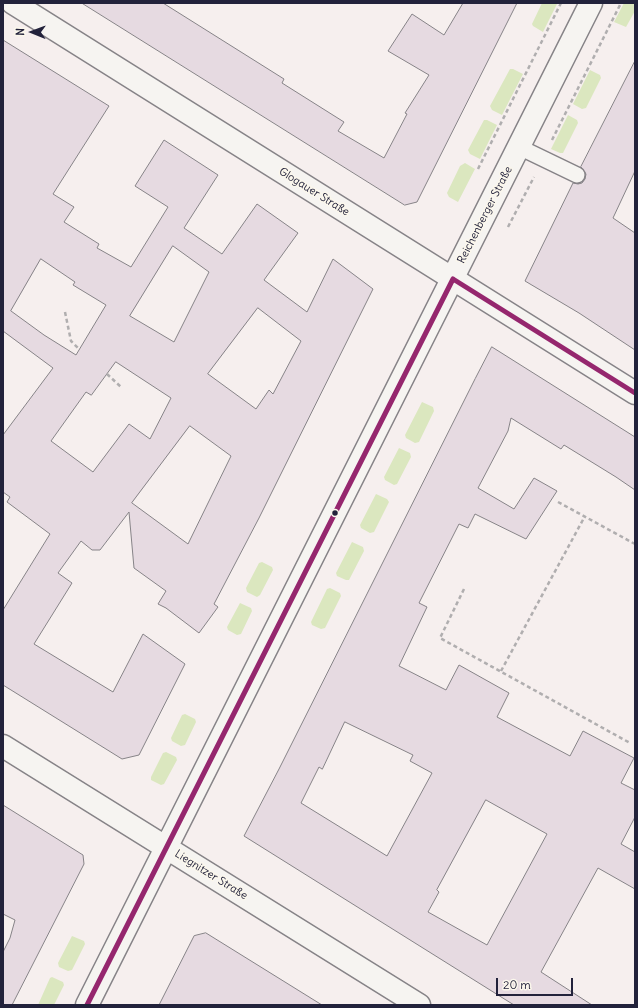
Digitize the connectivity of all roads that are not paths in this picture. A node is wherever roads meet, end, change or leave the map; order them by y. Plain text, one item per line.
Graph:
1 (13, 3) edge
2 (591, 3) edge
3 (519, 147) junction
4 (577, 175) dead end
5 (453, 279) junction
6 (635, 393) edge
7 (3, 746) edge
8 (166, 847) junction
9 (87, 1005) edge
10 (419, 1005) edge

1 - 5 street, Glogauer Straße
2 - 3 street, Reichenberger Straße
3 - 4 lane
3 - 5 street, Reichenberger Straße
5 - 6 street, Glogauer Straße
5 - 8 street, Reichenberger Straße
7 - 8 street, Liegnitzer Straße
8 - 9 street, Reichenberger Straße
8 - 10 street, Liegnitzer Straße

